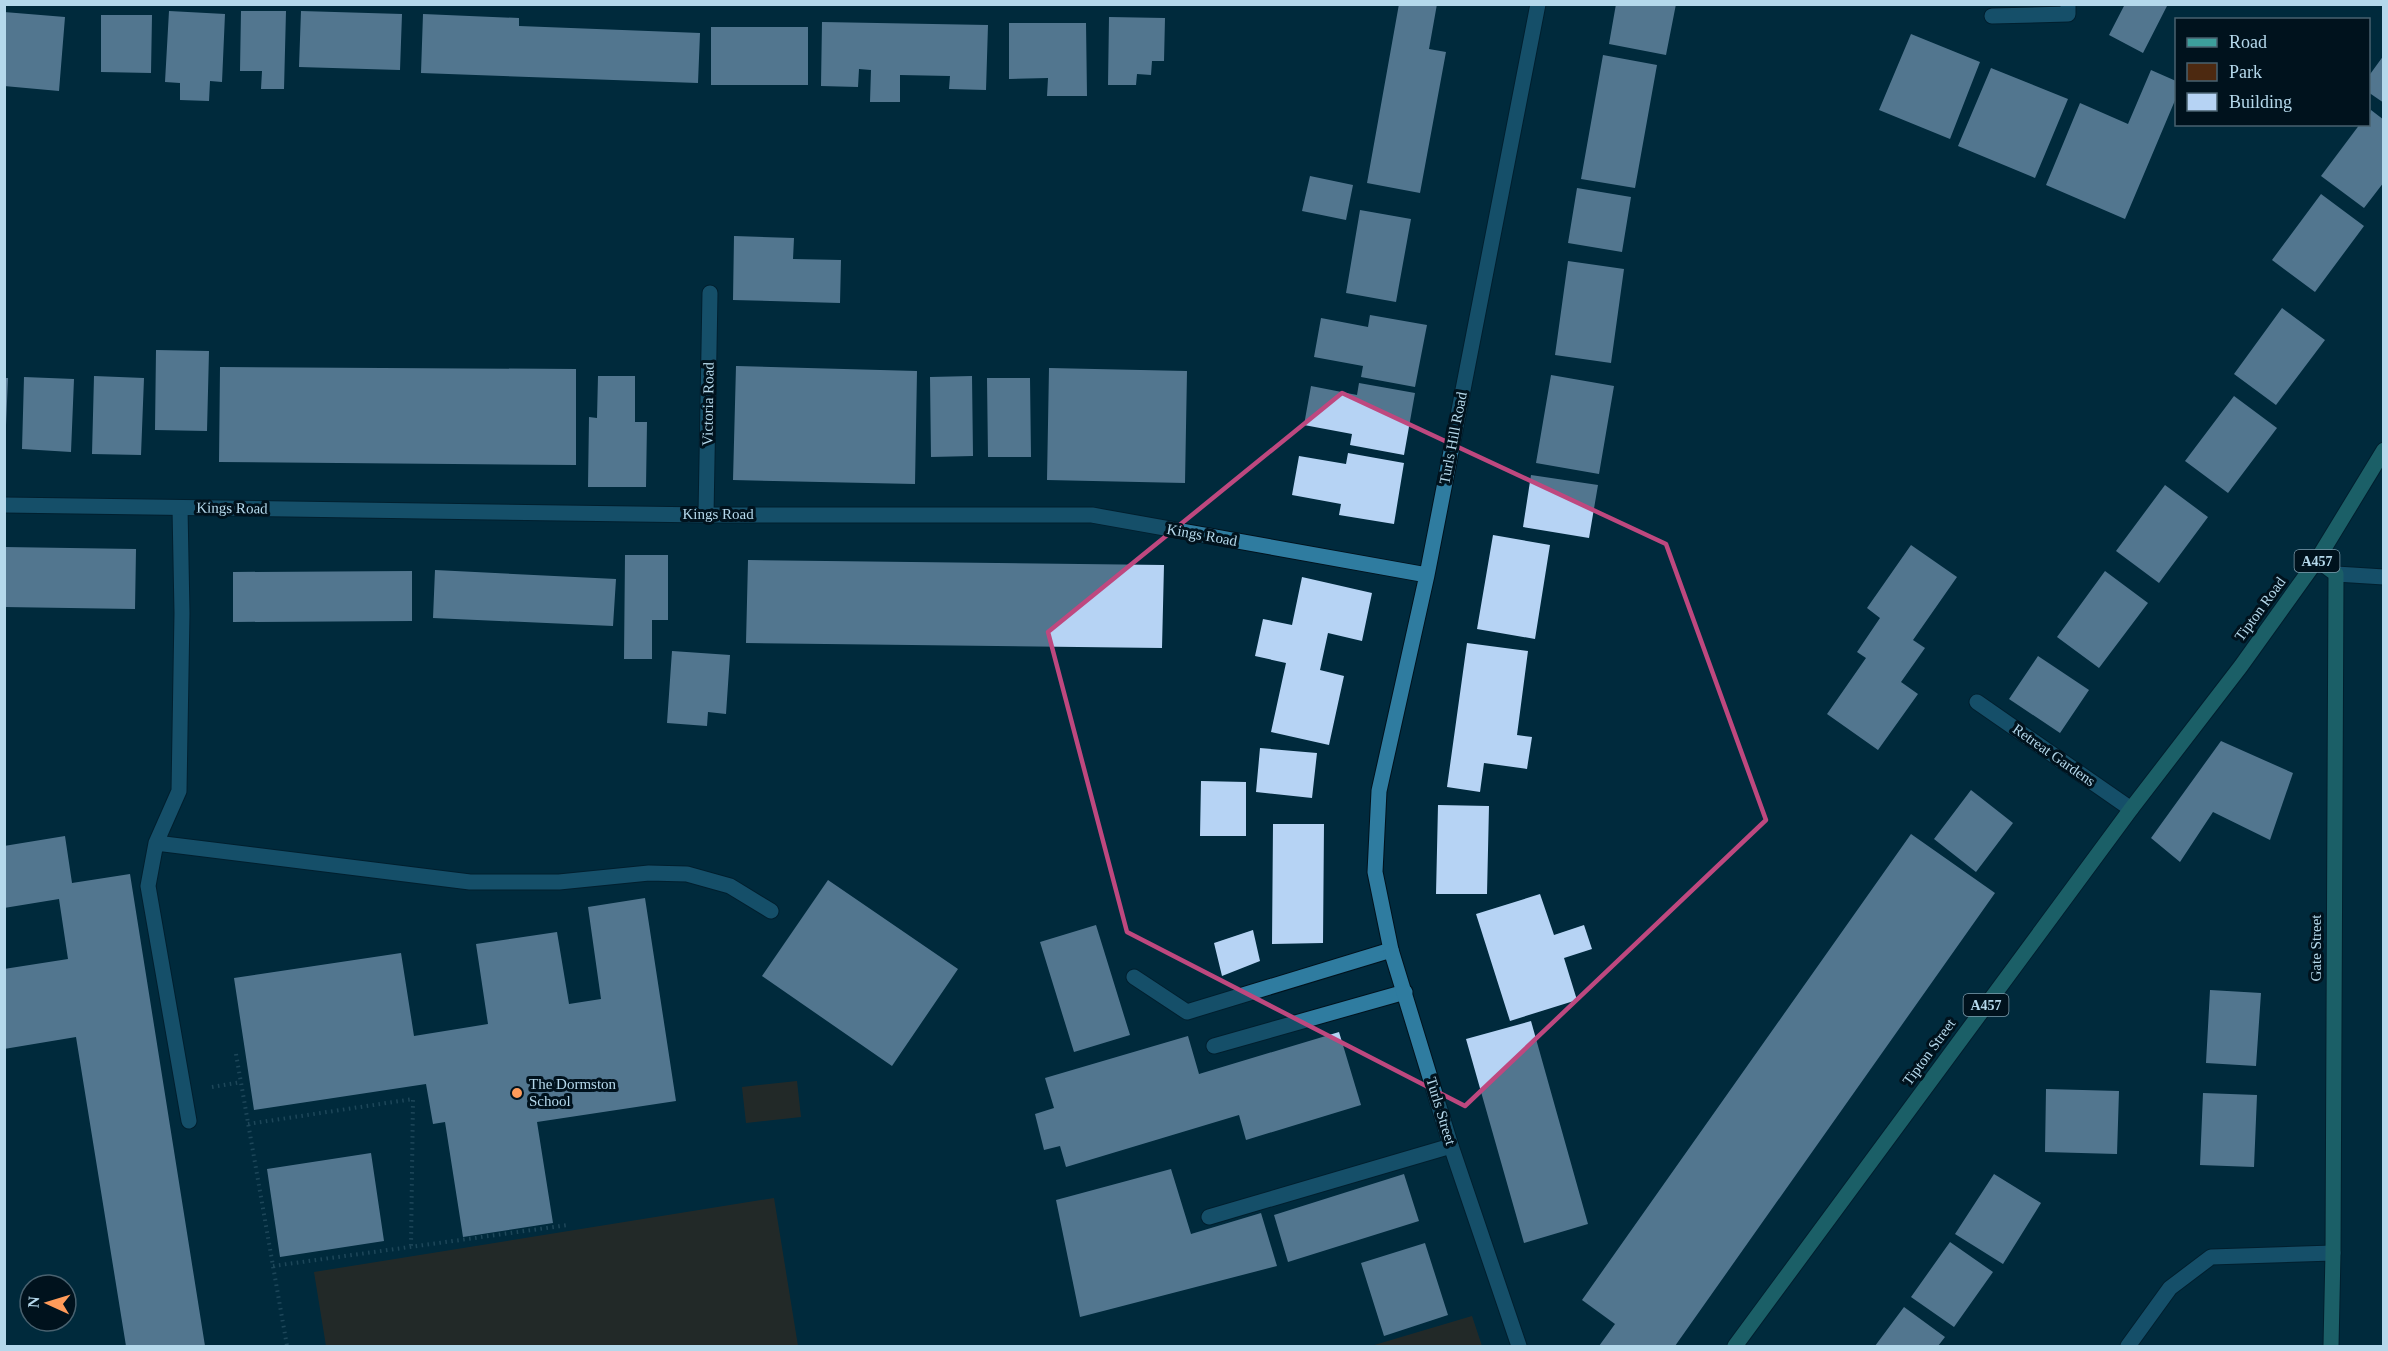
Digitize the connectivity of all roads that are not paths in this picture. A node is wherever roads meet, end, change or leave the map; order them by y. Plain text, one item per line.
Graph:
1 (1538, 4) edge
2 (2068, 4) edge
3 (1992, 16) dead end
4 (710, 293) dead end
5 (2384, 450) edge
6 (4, 505) edge
7 (180, 508) junction
8 (706, 514) junction
9 (2317, 560) junction
10 (1427, 574) junction
11 (2336, 574) junction
12 (2384, 577) edge
13 (2241, 666) joint
14 (1977, 702) dead end
15 (2131, 809) junction
16 (156, 843) junction
17 (1375, 872) joint
18 (771, 910) dead end
19 (1391, 950) junction
20 (1134, 977) dead end
21 (1405, 992) junction
22 (1214, 1046) dead end
23 (189, 1121) dead end
24 (1451, 1146) junction
25 (1209, 1217) dead end
26 (2333, 1253) junction
27 (1519, 1347) edge
28 (1735, 1347) edge
29 (2128, 1347) edge
30 (2331, 1347) edge

1 - 10 street, Turls Hill Road
2 - 3 street
4 - 8 street, Victoria Road
5 - 9 main road, Tipton Road / A457
6 - 7 street, Kings Road
7 - 8 street, Kings Road
7 - 16 street
8 - 10 street, Kings Road
9 - 11 main road, A457
9 - 13 main road, Tipton Road / A457
10 - 17 street, Turls Hill Road
11 - 12 street
11 - 26 main road, Gate Street / A457
13 - 15 main road, Tipton Street / A457
14 - 15 street, Retreat Gardens
15 - 28 main road, Tipton Street / A457
16 - 18 street
16 - 23 street
17 - 19 street, Turls Street
19 - 20 street
19 - 21 street, Turls Street
21 - 22 street
21 - 24 street, Turls Street
24 - 25 street
24 - 27 street, Turls Street
26 - 29 street
26 - 30 main road, Gate Street / A457

